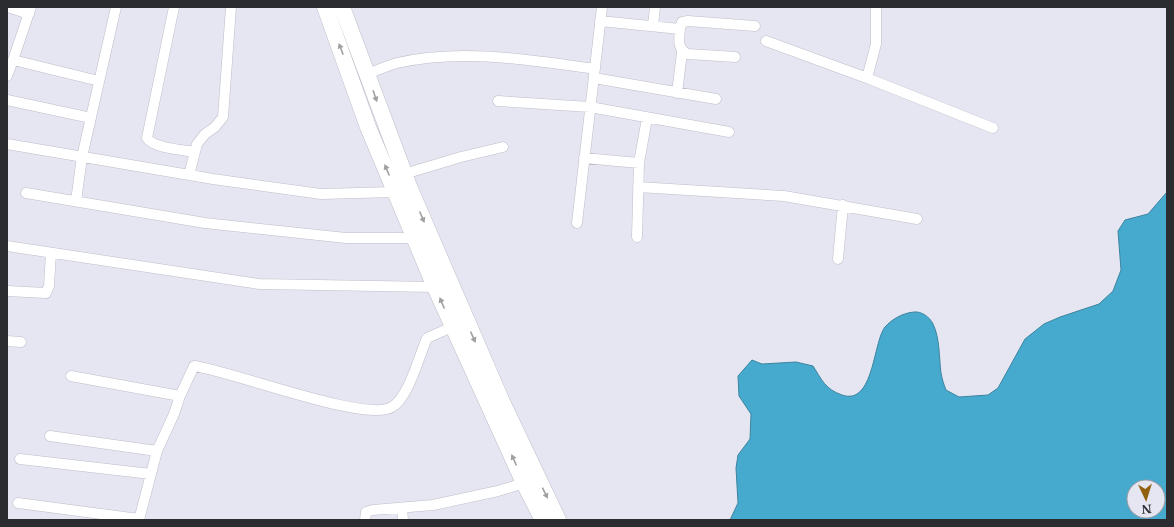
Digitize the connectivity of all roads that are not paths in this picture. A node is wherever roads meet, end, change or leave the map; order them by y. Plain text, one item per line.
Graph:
1 (8, 7) edge
2 (116, 7) edge
3 (174, 7) edge
4 (231, 7) edge
5 (325, 7) edge
6 (342, 7) edge
7 (602, 7) edge
8 (655, 7) edge
9 (876, 7) edge
10 (30, 10) edge
11 (600, 21) junction
12 (652, 26) junction
13 (756, 26) dead end
14 (680, 29) junction
15 (766, 41) dead end
16 (682, 52) junction
17 (735, 57) dead end
18 (13, 60) junction
19 (366, 70) junction
20 (350, 73) junction
21 (594, 74) junction
22 (7, 76) edge
23 (867, 78) junction
24 (99, 81) junction
25 (677, 93) junction
26 (716, 99) dead end
27 (7, 100) edge
28 (498, 101) dead end
29 (590, 108) junction
30 (91, 118) junction
31 (647, 118) junction
32 (993, 128) dead end
33 (729, 132) dead end
34 (7, 144) edge
35 (503, 147) dead end
36 (195, 152) junction
37 (82, 157) junction
38 (584, 158) junction
39 (639, 163) junction
40 (404, 174) junction
41 (190, 175) junction
42 (638, 187) junction
43 (395, 192) junction
44 (26, 193) dead end
45 (76, 201) junction
46 (843, 205) junction
47 (918, 219) dead end
48 (577, 223) dead end
49 (637, 237) dead end
50 (415, 238) junction
51 (7, 246) edge
52 (51, 253) junction
53 (838, 259) dead end
54 (435, 287) junction
55 (7, 291) edge
56 (452, 327) junction
57 (7, 341) edge
58 (21, 342) dead end
59 (71, 376) dead end
60 (180, 396) junction
61 (50, 436) dead end
62 (157, 451) junction
63 (20, 459) dead end
64 (151, 474) junction
65 (524, 483) junction
66 (18, 503) dead end
67 (402, 508) junction
68 (139, 520) edge
69 (365, 520) edge
70 (403, 520) edge
71 (543, 520) edge
72 (558, 520) edge

1 - 10 street
2 - 24 street
3 - 36 street
4 - 36 street
20 -> 5 highway
6 - 19 highway
7 - 11 street
8 - 12 street
9 - 23 street
10 - 18 street
11 - 12 street
11 - 21 street
12 - 14 street
13 - 14 street
14 - 16 street
15 - 23 street
16 - 17 street
16 - 25 street
18 - 22 street
18 - 24 street
19 - 20 highway
19 - 21 street
19 -> 40 highway
43 -> 20 highway
21 - 25 street
21 - 29 street
23 - 32 street
24 - 30 street
25 - 26 street
27 - 30 street
28 - 29 street
29 - 31 street
29 - 38 street
30 - 37 street
31 - 33 street
31 - 39 street
34 - 37 street
35 - 40 street
36 - 41 street
37 - 41 street
37 - 45 street
38 - 39 street
38 - 48 street
39 - 42 street
40 -> 72 highway
41 - 43 street
42 - 46 street
42 - 49 street
43 - 50 highway
44 - 45 street
45 - 50 street
46 - 47 street
46 - 53 street
50 - 54 highway
51 - 52 street
52 - 54 street
52 - 55 street
56 -> 54 highway
56 - 60 street
65 -> 56 highway
57 - 58 street
59 - 60 street
60 - 62 street
61 - 62 street
62 - 64 street
63 - 64 street
64 - 68 street
65 - 67 street
65 - 71 highway
66 - 68 street
67 - 69 street
67 - 70 street

